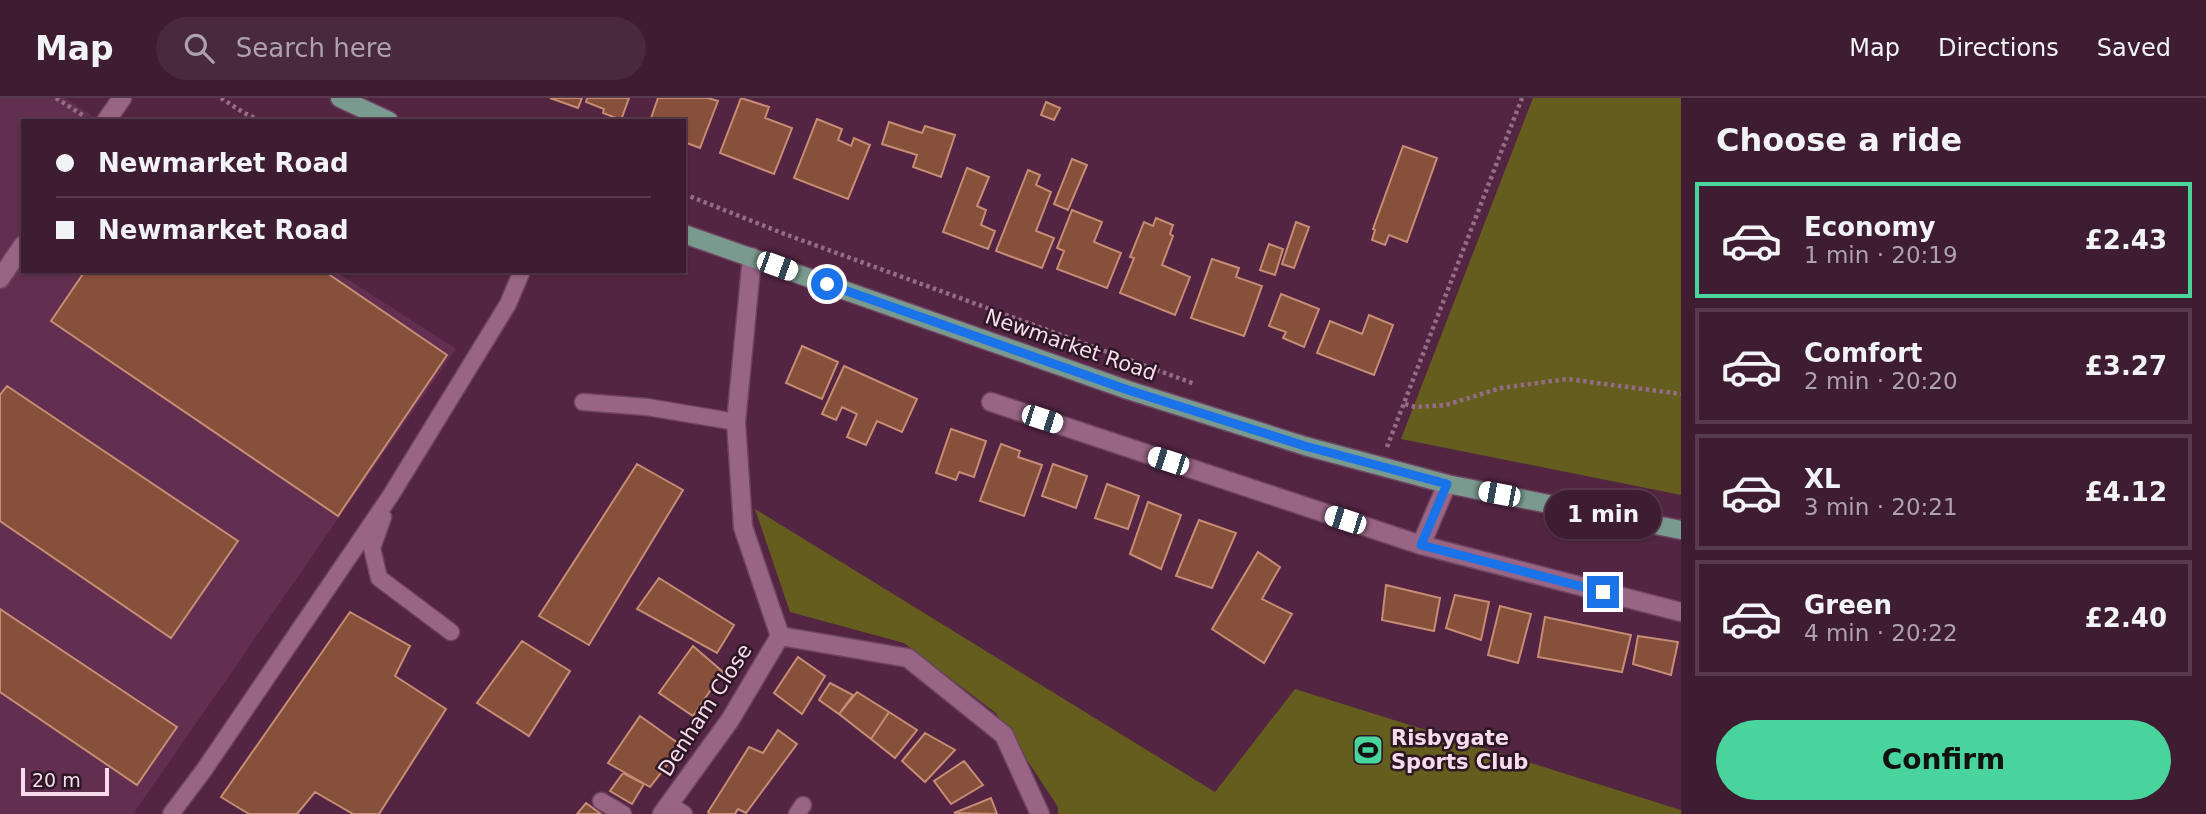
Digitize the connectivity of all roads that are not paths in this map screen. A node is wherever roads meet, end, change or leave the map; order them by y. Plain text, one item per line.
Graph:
1 (122, 98) edge
2 (340, 98) edge
3 (107, 119) edge
4 (385, 119) edge
5 (686, 235) edge
6 (21, 248) edge
7 (752, 257) junction
8 (521, 273) edge
9 (0, 279) edge
10 (583, 402) dead end
11 (991, 402) dead end
12 (736, 422) junction
13 (1447, 484) junction
14 (391, 495) junction
15 (1681, 530) edge
16 (1421, 545) junction
17 (1681, 612) edge
18 (451, 632) dead end
19 (779, 636) junction
20 (601, 800) dead end
21 (672, 811) edge
22 (172, 814) edge
23 (623, 814) edge
24 (1040, 814) edge

1 - 3 street
2 - 4 main road
5 - 7 main road, Newmarket Road
6 - 9 street
7 - 12 street, Denham Close
7 - 13 main road, Newmarket Road
8 - 14 lane
10 - 12 lane
11 - 16 street
12 - 19 street, Denham Close
13 - 15 main road, Newmarket Road
13 - 16 street
14 - 18 lane
14 - 22 lane
16 - 17 street
19 - 21 street, Denham Close
19 - 24 street
20 - 23 lane

